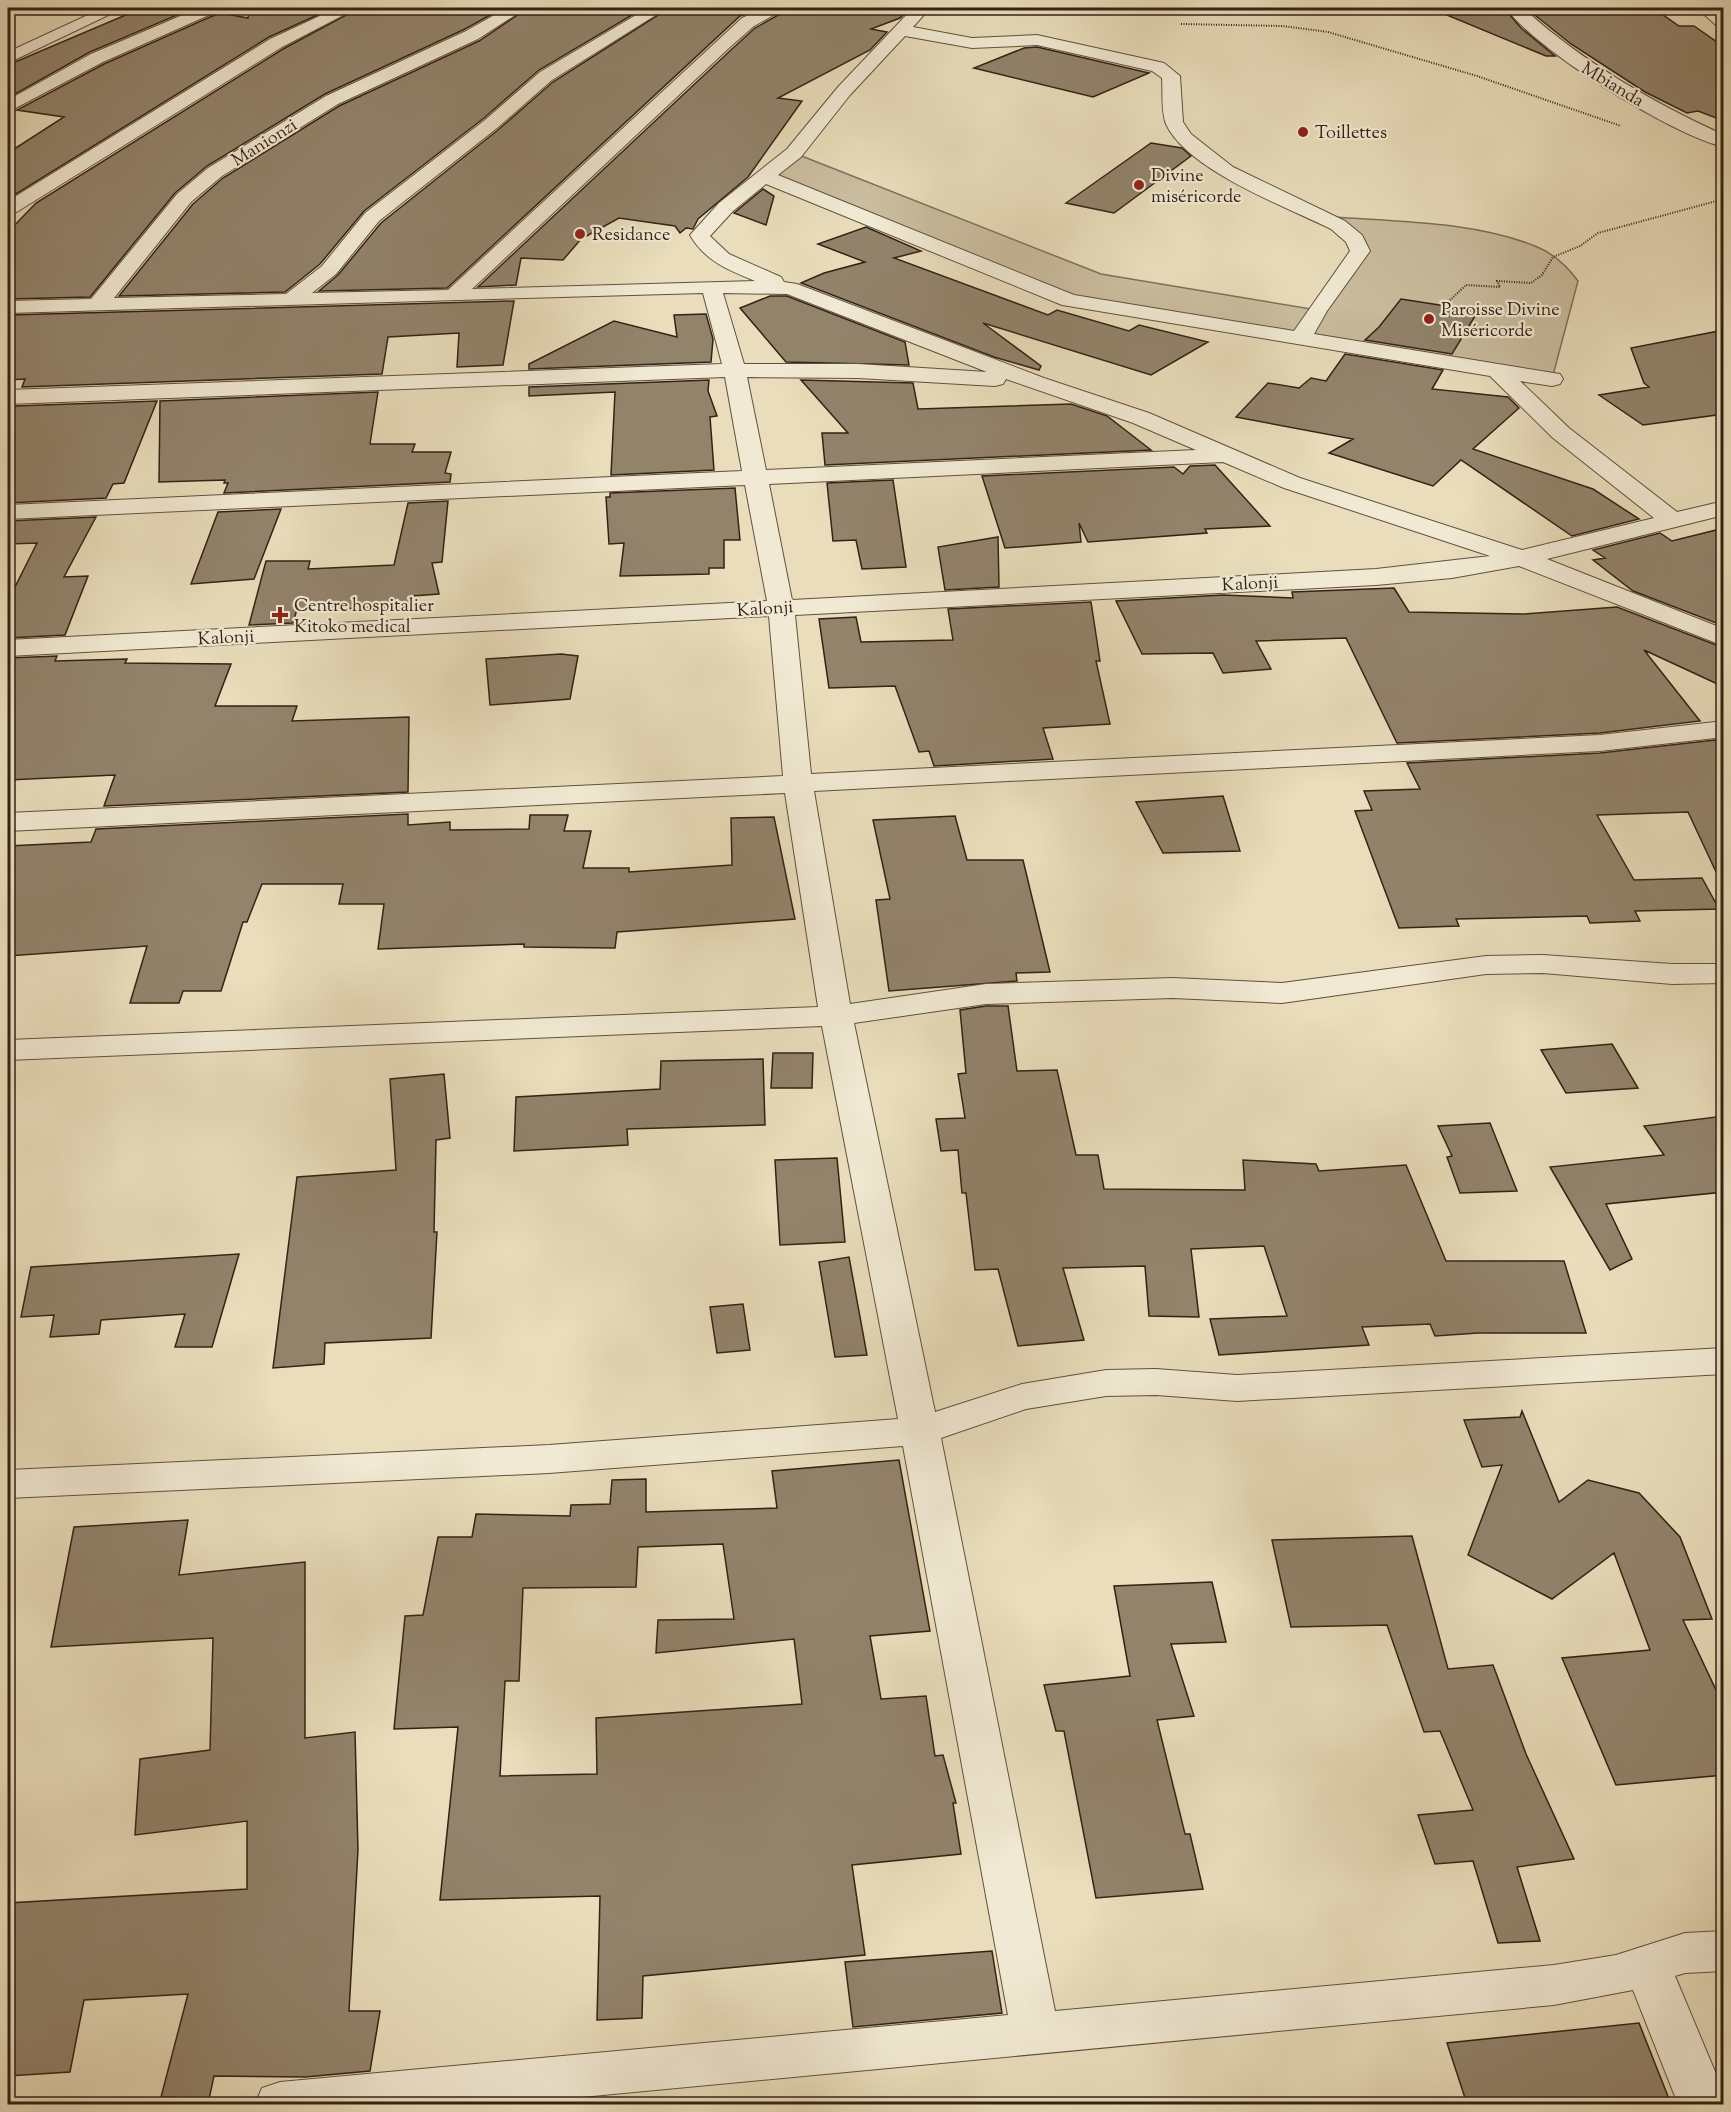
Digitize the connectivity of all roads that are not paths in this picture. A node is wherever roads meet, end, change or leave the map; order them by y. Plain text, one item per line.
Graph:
1 (115, 8) edge
2 (212, 8) edge
3 (349, 8) edge
4 (519, 8) edge
5 (659, 8) edge
6 (775, 8) edge
7 (922, 8) edge
8 (1514, 8) edge
9 (1705, 8) edge
10 (1724, 23) edge
11 (899, 30) junction
12 (8, 58) edge
13 (8, 107) edge
14 (1724, 142) edge
15 (765, 177) junction
16 (8, 209) edge
17 (727, 279) junction
18 (454, 296) junction
19 (291, 300) junction
20 (98, 304) junction
21 (8, 307) edge
22 (1300, 340) junction
23 (734, 368) junction
24 (1499, 372) junction
25 (1552, 379) dead end
26 (1036, 382) junction
27 (8, 397) edge
28 (1223, 455) junction
29 (754, 479) junction
30 (1724, 508) edge
31 (8, 512) edge
32 (1671, 519) junction
33 (1521, 558) junction
34 (782, 607) junction
35 (1724, 639) edge
36 (8, 648) edge
37 (1724, 729) edge
38 (798, 783) junction
39 (8, 822) edge
40 (1724, 973) edge
41 (836, 1016) junction
42 (8, 1050) edge
43 (1724, 1361) edge
44 (920, 1431) junction
45 (8, 1484) edge
46 (1724, 1951) edge
47 (1647, 1966) junction
48 (1035, 2032) junction
49 (311, 2103) edge
50 (1703, 2104) edge

1 - 12 street
2 - 13 street
3 - 16 street
4 - 20 street, Manionzi
5 - 19 street
6 - 18 street
7 - 11 street
8 - 14 street, Mbianda
9 - 10 street
11 - 15 street
11 - 22 street
15 - 17 street
15 - 22 street
17 - 18 street
17 - 23 street
17 - 26 street
18 - 19 street
19 - 20 street
20 - 21 street
22 - 24 street
23 - 26 street
23 - 27 street
23 - 29 street
24 - 25 street
24 - 32 street
26 - 28 street
28 - 29 street
28 - 33 street
29 - 31 street
29 - 34 street
30 - 32 street, Kalonji
32 - 33 street, Kalonji
33 - 34 street, Kalonji
33 - 35 street
34 - 36 street, Kalonji
34 - 38 street
37 - 38 street
38 - 39 street
38 - 41 street
40 - 41 street
41 - 42 street
41 - 44 street
43 - 44 street
44 - 45 street
44 - 48 street
46 - 47 street
47 - 48 street
47 - 50 street
48 - 49 street

